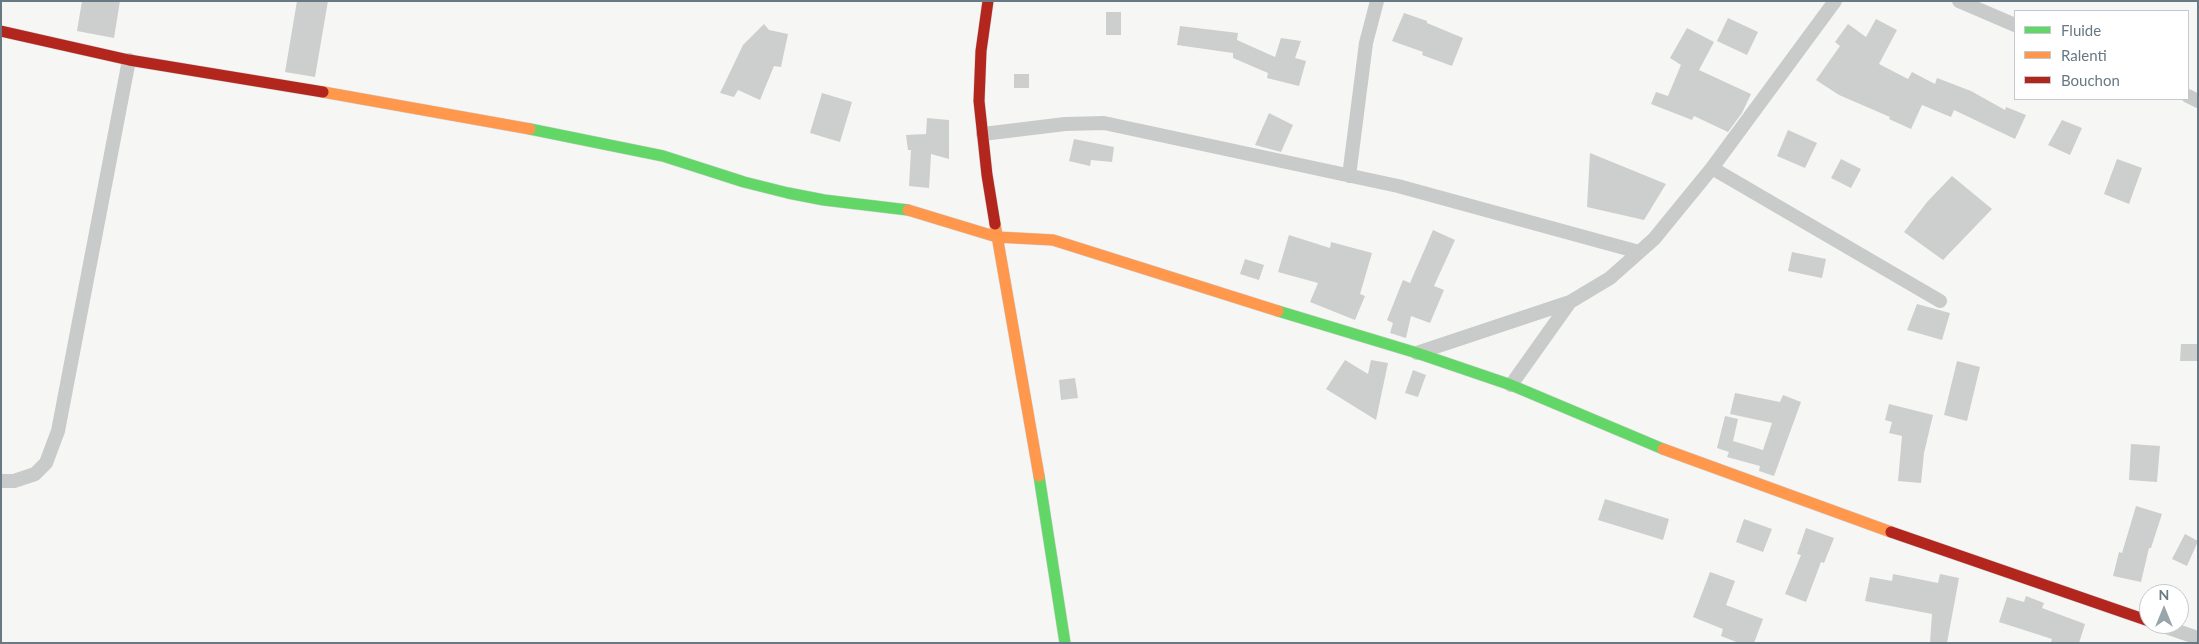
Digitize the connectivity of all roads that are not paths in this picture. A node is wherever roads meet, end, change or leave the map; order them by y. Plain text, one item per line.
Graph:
1 (988, 1) edge
2 (1377, 1) edge
3 (1835, 1) edge
4 (1959, 1) edge
5 (2014, 25) edge
6 (1, 31) edge
7 (129, 60) junction
8 (983, 134) junction
9 (1712, 168) junction
10 (1349, 176) junction
11 (997, 237) junction
12 (1639, 252) junction
13 (1940, 301) dead end
14 (1570, 302) junction
15 (1417, 353) junction
16 (1511, 386) junction
17 (1, 481) edge
18 (2139, 618) edge
19 (2175, 637) edge
20 (2198, 638) edge
21 (1065, 643) edge

1 - 8 street
2 - 10 street
3 - 9 street
4 - 5 street
6 - 7 street
7 - 11 street
7 - 17 street
8 - 10 street
8 - 11 street
9 - 12 street
9 - 13 street
10 - 12 street
11 - 15 street
11 - 21 street
12 - 14 street
14 - 15 street
14 - 16 street
15 - 16 street
16 - 18 street
19 - 20 street

